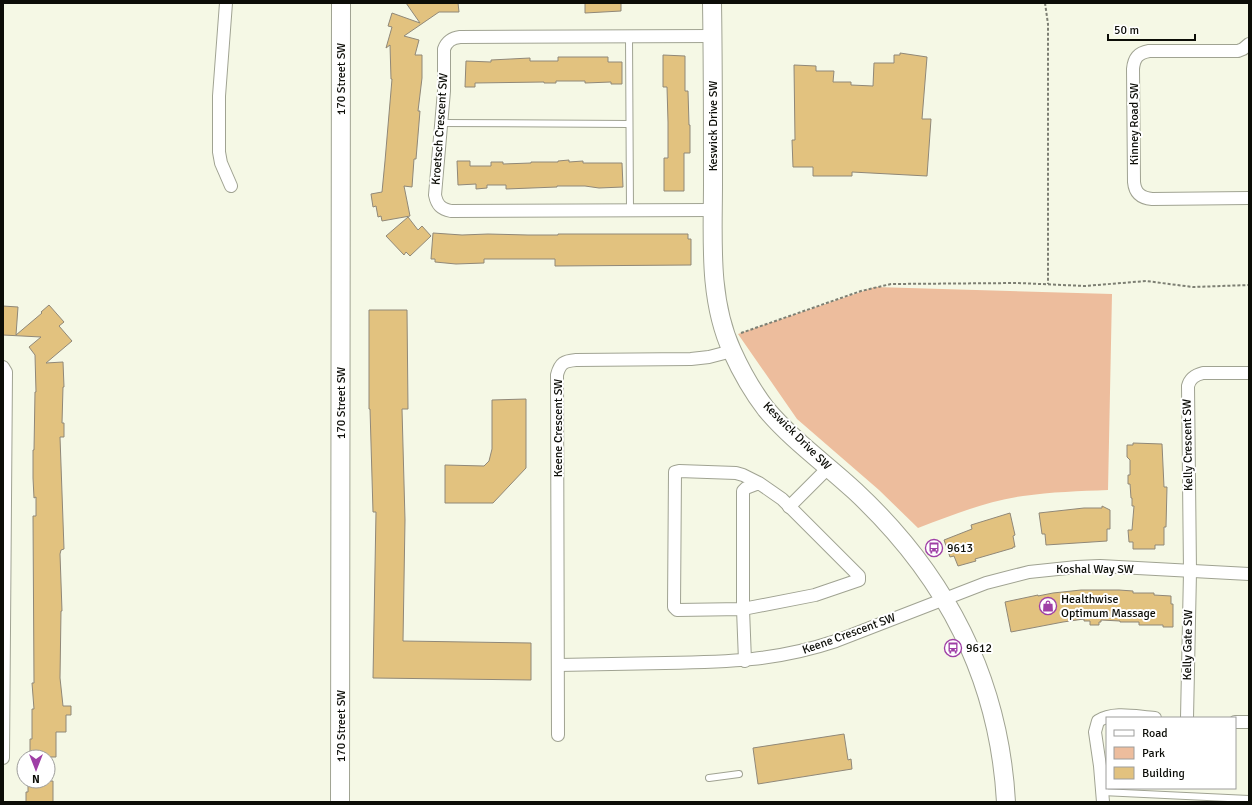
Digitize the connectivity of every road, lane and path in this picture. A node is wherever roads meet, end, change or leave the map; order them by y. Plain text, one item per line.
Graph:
1 (226, 3) edge
2 (341, 3) edge
3 (712, 3) edge
4 (1045, 3) edge
5 (712, 36) junction
6 (629, 37) junction
7 (1249, 44) edge
8 (441, 123) junction
9 (629, 124) junction
10 (231, 186) dead end
11 (1249, 198) edge
12 (713, 210) junction
13 (630, 211) junction
14 (1048, 284) junction
15 (1249, 285) edge
16 (729, 344) junction
17 (5, 369) edge
18 (1249, 374) edge
19 (828, 468) junction
20 (759, 483) junction
21 (789, 507) junction
22 (1190, 572) junction
23 (1249, 574) edge
24 (944, 598) junction
25 (743, 609) junction
26 (745, 661) junction
27 (558, 665) junction
28 (1134, 717) edge
29 (1187, 717) edge
30 (1236, 722) edge
31 (1249, 722) edge
32 (558, 735) dead end
33 (3, 758) edge
34 (739, 774) dead end
35 (709, 778) dead end
36 (1102, 797) edge
37 (1249, 799) edge
38 (340, 802) edge
39 (1006, 802) edge

1 - 10 street
2 - 38 street, 170 Street SW
3 - 5 street, Keswick Drive SW
4 - 14 path
5 - 6 street, Kroetsch Crescent SW
5 - 12 street, Keswick Drive SW
6 - 8 street, Kroetsch Crescent SW
6 - 9 lane
7 - 11 street, Kinney Road SW
8 - 9 lane
8 - 13 street, Kroetsch Crescent SW
9 - 13 lane
12 - 13 street, Kroetsch Crescent SW
12 - 16 street, Keswick Drive SW
14 - 15 path
14 - 16 path
16 - 19 street, Keswick Drive SW
16 - 27 street, Keene Crescent SW
17 - 33 street
18 - 22 street, Kelly Crescent SW
19 - 21 street
19 - 24 street, Keswick Drive SW
20 - 21 street
20 - 25 street
20 - 25 street
21 - 25 street
22 - 23 street, Koshal Way SW
22 - 24 street, Koshal Way SW
22 - 29 street, Kelly Gate SW
24 - 26 street, Keene Crescent SW
24 - 39 street, Keswick Drive SW
25 - 26 street
26 - 27 street, Keene Crescent SW
27 - 32 street, Keene Crescent SW
28 - 36 street
30 - 31 street
34 - 35 lane
36 - 37 lane

